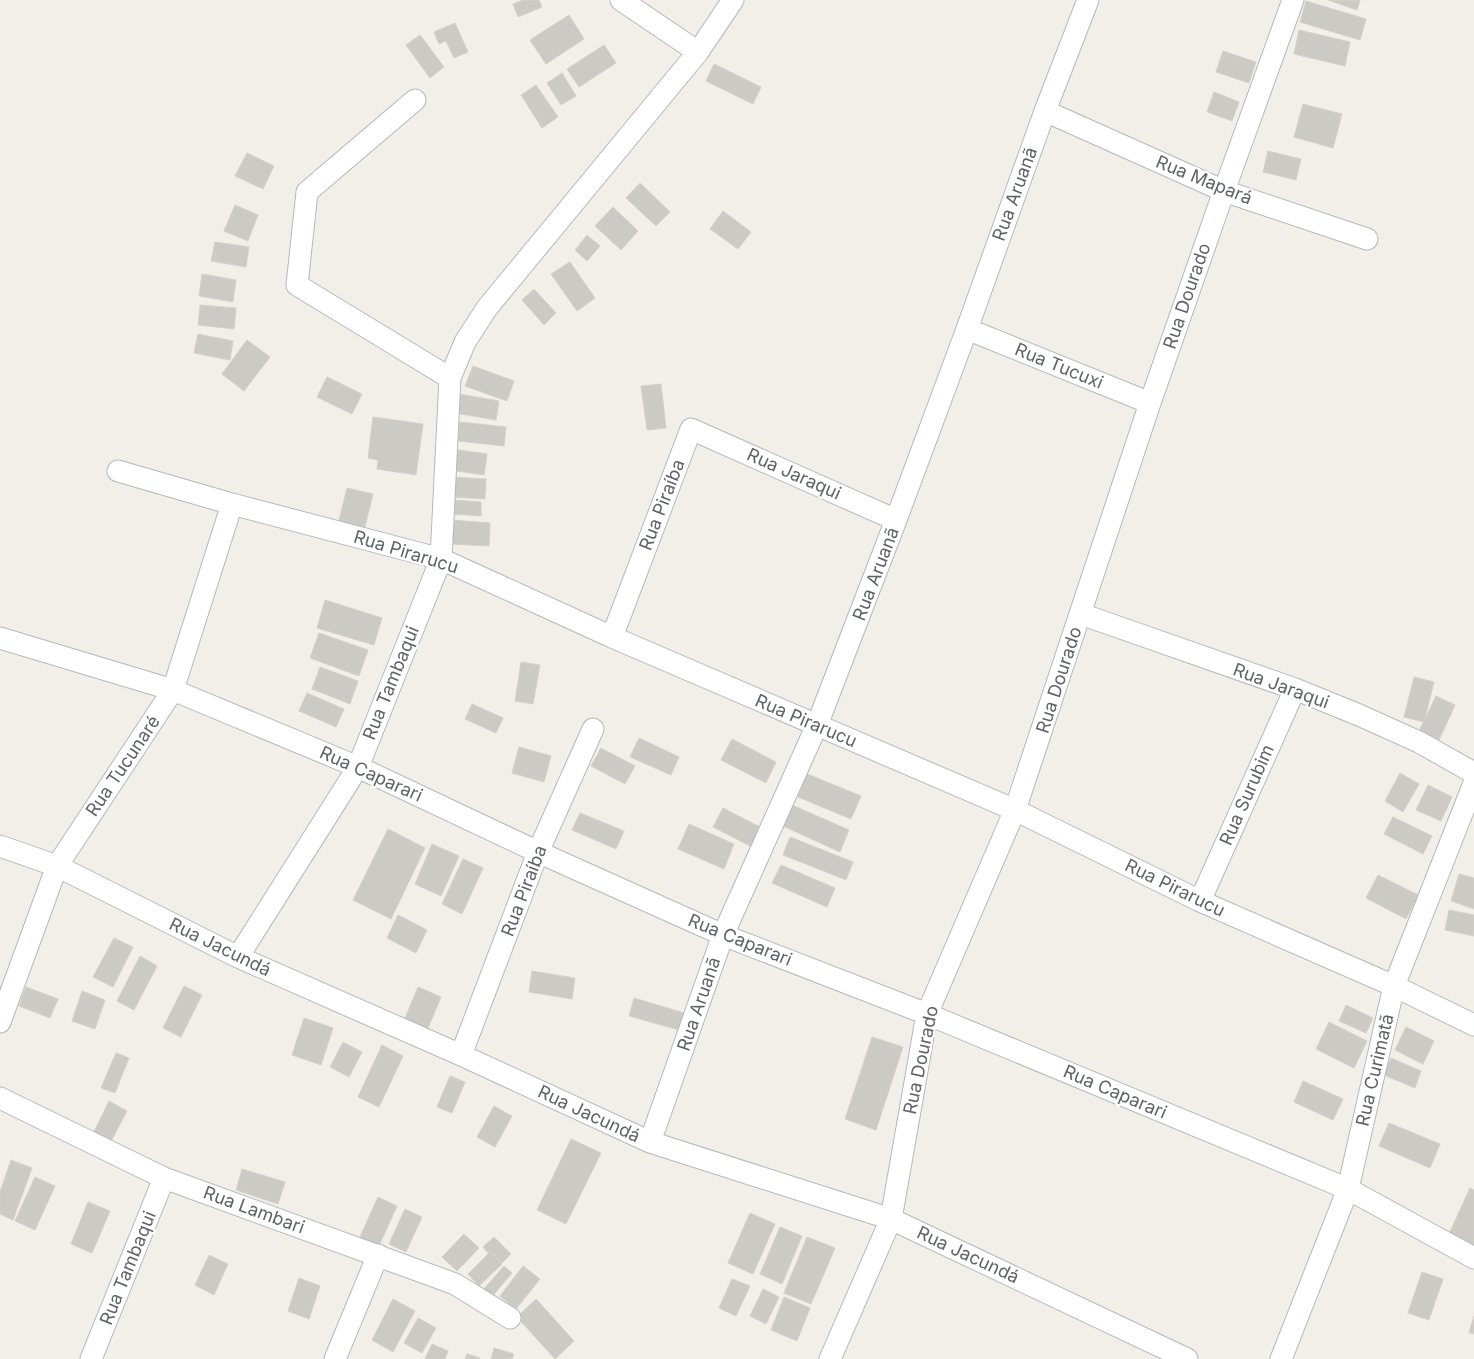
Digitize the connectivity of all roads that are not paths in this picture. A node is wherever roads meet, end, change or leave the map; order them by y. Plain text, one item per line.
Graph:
1 (622, 0) edge
2 (733, 0) edge
3 (1088, 0) edge
4 (1293, 0) edge
5 (698, 52) junction
6 (415, 100) dead end
7 (1045, 111) junction
8 (1224, 191) junction
9 (1367, 239) dead end
10 (967, 329) junction
11 (450, 378) junction
12 (1150, 403) junction
13 (691, 429) joint
14 (118, 471) dead end
15 (232, 504) junction
16 (896, 520) junction
17 (441, 559) junction
18 (1081, 614) junction
19 (612, 637) junction
20 (0, 638) edge
21 (174, 690) junction
22 (1295, 690) junction
23 (818, 725) junction
24 (593, 729) dead end
25 (358, 767) junction
26 (1474, 774) edge
27 (1474, 783) edge
28 (1015, 810) junction
29 (0, 846) edge
30 (538, 852) junction
31 (57, 866) junction
32 (1200, 901) junction
33 (723, 935) junction
34 (238, 957) junction
35 (1394, 986) junction
36 (927, 1014) junction
37 (0, 1022) edge
38 (1474, 1024) edge
39 (461, 1055) junction
40 (0, 1098) edge
41 (650, 1142) junction
42 (164, 1178) junction
43 (1348, 1188) junction
44 (891, 1219) junction
45 (378, 1255) junction
46 (1474, 1258) edge
47 (510, 1318) dead end
48 (91, 1359) edge
49 (335, 1359) edge
50 (830, 1359) edge
51 (1187, 1359) edge
52 (1281, 1359) edge

1 - 5 street
2 - 5 street, Rua Tambaqui
3 - 7 street, Rua Aruanã
4 - 8 street, Rua Dourado
5 - 11 street, Rua Tambaqui
6 - 11 street
7 - 8 street, Rua Mapará
7 - 10 street, Rua Aruanã
8 - 9 street, Rua Mapará
8 - 12 street, Rua Dourado
10 - 12 street, Rua Tucuxi
10 - 16 street, Rua Aruanã
11 - 17 street, Rua Tambaqui
12 - 18 street, Rua Dourado
13 - 16 street, Rua Jaraqui
13 - 19 street, Rua Piraíba
14 - 15 street, Rua Pirarucu
15 - 17 street, Rua Pirarucu
15 - 21 street, Rua Tucunaré
16 - 23 street, Rua Aruanã
17 - 19 street, Rua Pirarucu
17 - 25 street, Rua Tambaqui
18 - 22 street, Rua Jaraqui
18 - 28 street, Rua Dourado
19 - 23 street, Rua Pirarucu
20 - 21 street, Rua Caparari
21 - 25 street, Rua Caparari
21 - 31 street, Rua Tucunaré
22 - 26 street, Rua Jaraqui
22 - 32 street, Rua Surubim
23 - 28 street, Rua Pirarucu
23 - 33 street, Rua Aruanã
24 - 30 street, Rua Piraíba
25 - 30 street, Rua Caparari
25 - 34 street, Rua Tambaqui
27 - 35 street, Rua Curimatã
28 - 32 street, Rua Pirarucu
28 - 36 street, Rua Dourado
29 - 31 street, Rua Jacundá
30 - 33 street, Rua Caparari
30 - 39 street, Rua Piraíba
31 - 34 street, Rua Jacundá
31 - 37 street, Rua Tucunaré
32 - 35 street, Rua Pirarucu
33 - 36 street, Rua Caparari
33 - 41 street, Rua Aruanã
34 - 39 street, Rua Jacundá
35 - 38 street, Rua Pirarucu
35 - 43 street, Rua Curimatã
36 - 43 street, Rua Caparari
36 - 44 street, Rua Dourado
39 - 41 street, Rua Jacundá
40 - 42 street, Rua Lambari
41 - 44 street, Rua Jacundá
42 - 45 street, Rua Lambari
42 - 48 street, Rua Tambaqui
43 - 46 street, Rua Caparari
43 - 52 street, Rua Curimatã
44 - 50 street, Rua Dourado
44 - 51 street, Rua Jacundá
45 - 47 street, Rua Lambari
45 - 49 street

